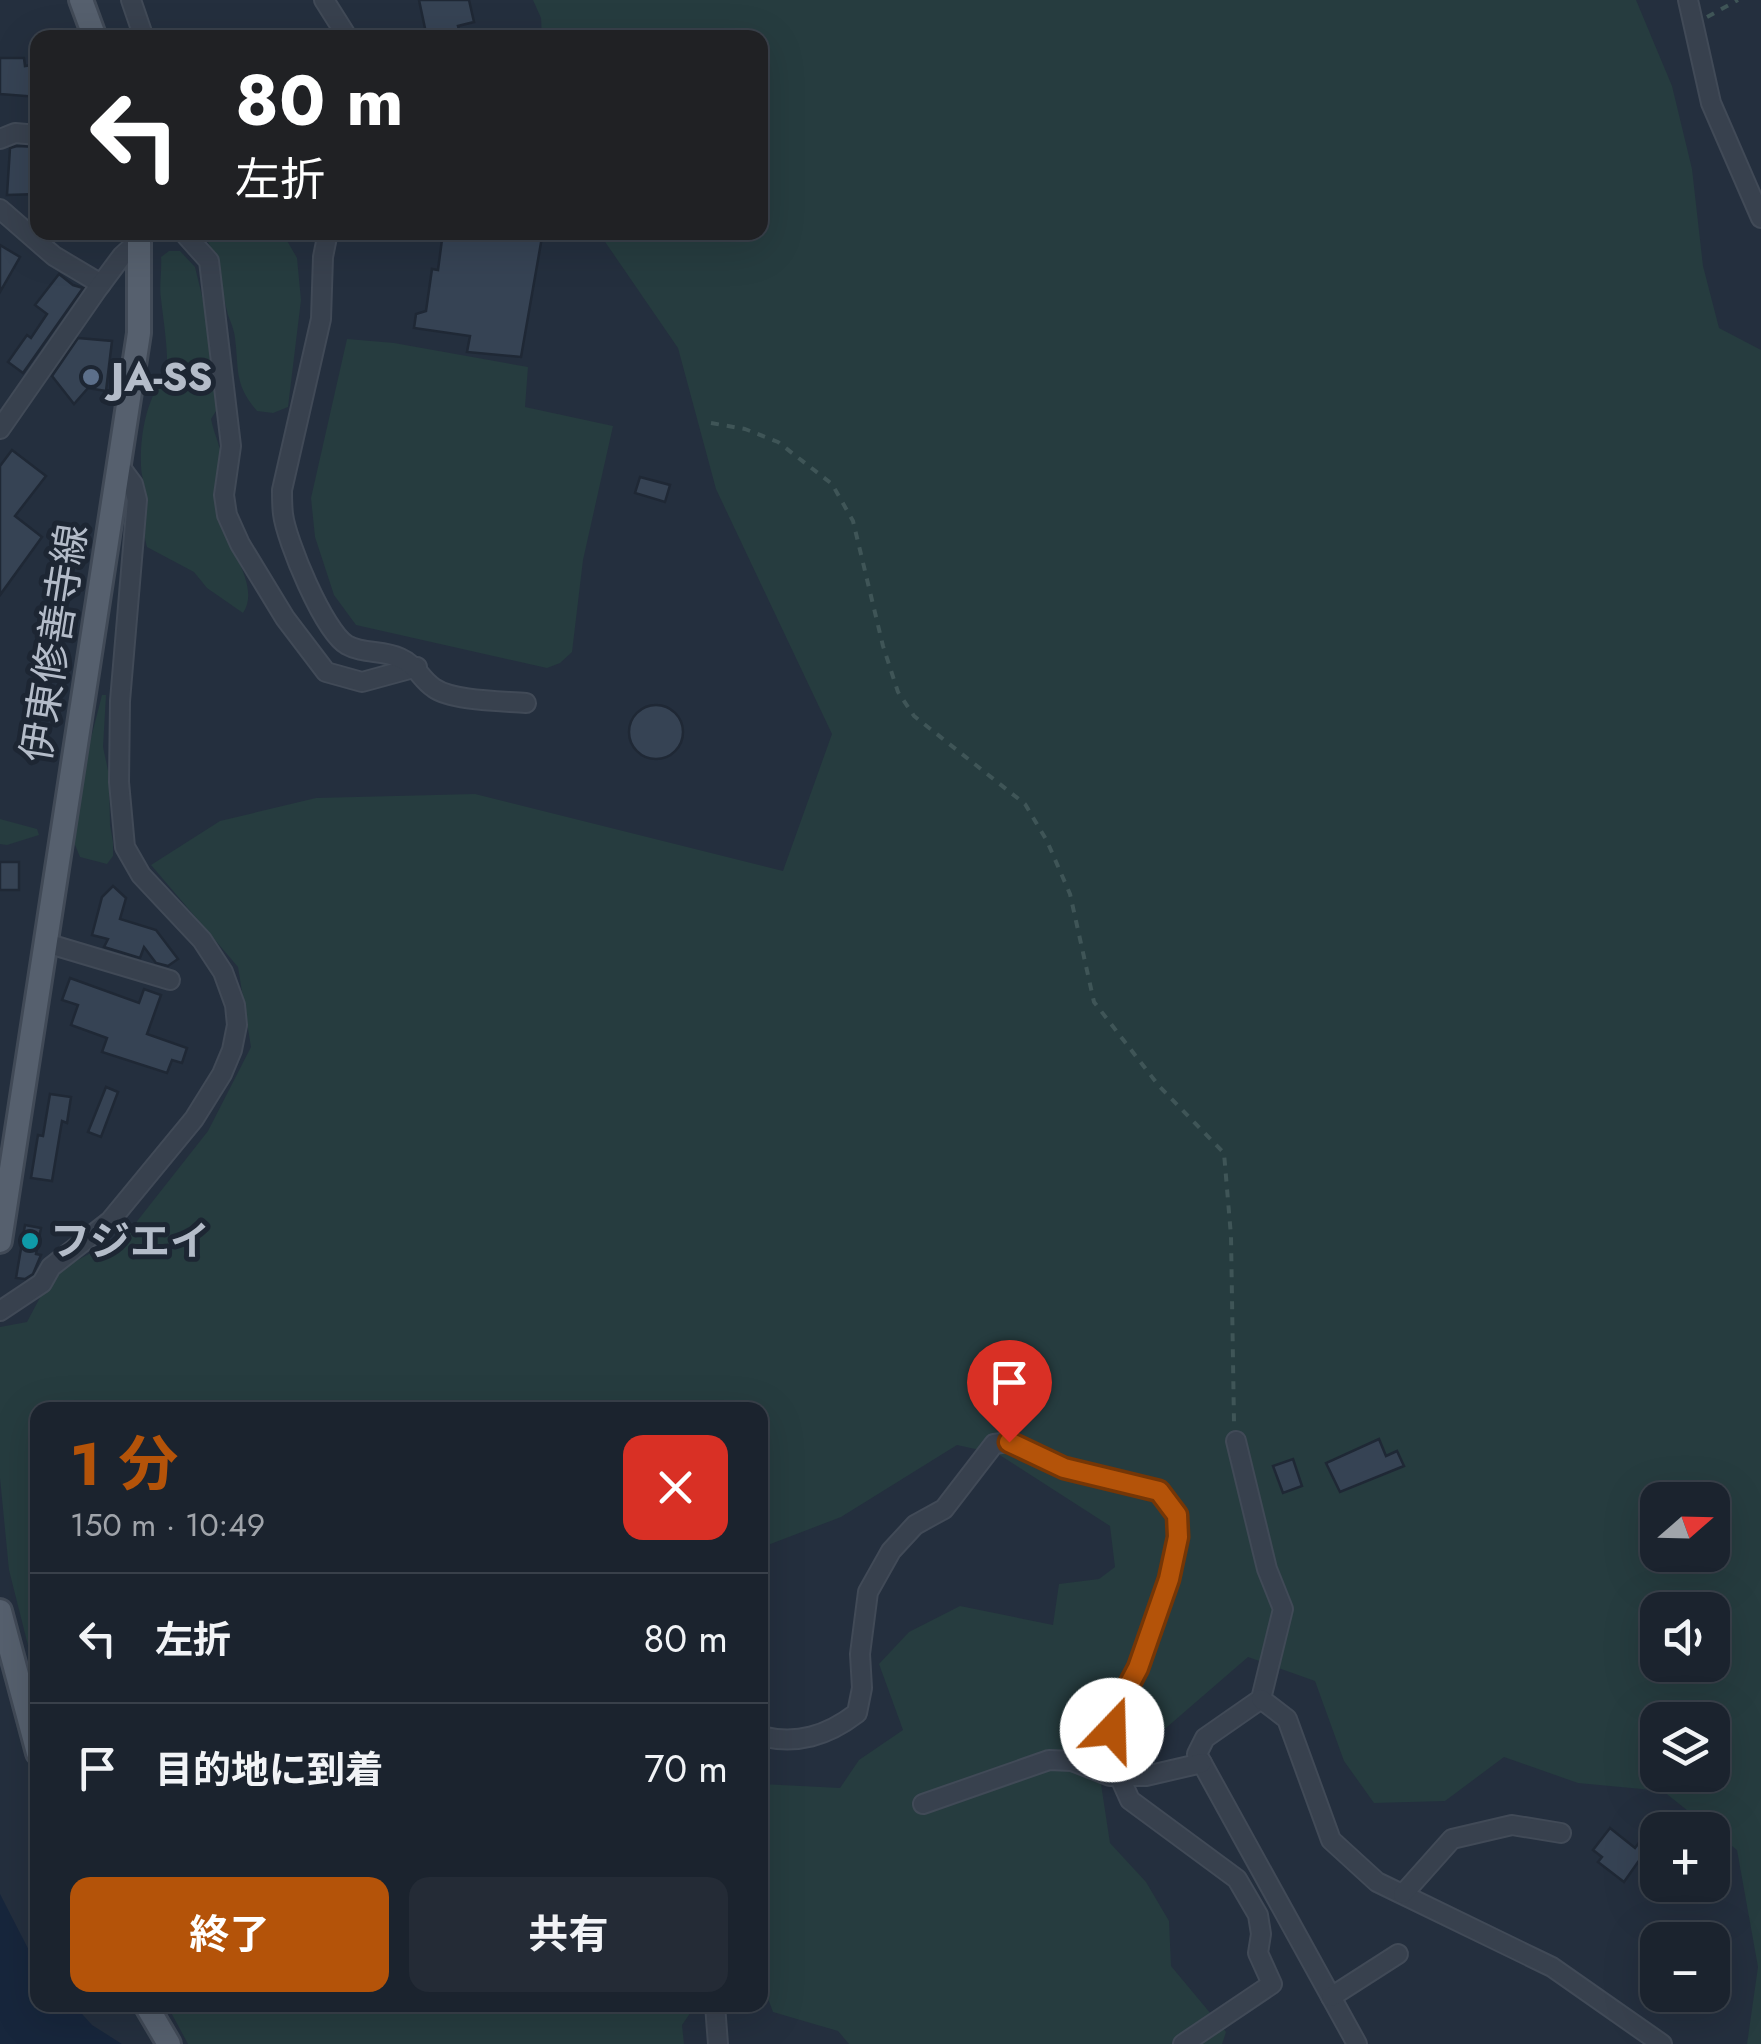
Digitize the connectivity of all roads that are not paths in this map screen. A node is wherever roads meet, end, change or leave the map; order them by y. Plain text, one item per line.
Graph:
1 (82, 0) edge
2 (131, 0) edge
3 (324, 0) edge
4 (1688, 0) edge
5 (92, 30) edge
6 (141, 30) edge
7 (343, 30) edge
8 (30, 135) edge
9 (0, 139) edge
10 (0, 209) edge
11 (1761, 218) edge
12 (30, 235) edge
13 (36, 240) edge
14 (138, 240) edge
15 (143, 240) edge
16 (190, 240) edge
17 (326, 240) edge
18 (101, 284) junction
19 (0, 429) edge
20 (119, 465) junction
21 (417, 667) junction
22 (526, 703) dead end
23 (46, 942) junction
24 (170, 980) dead end
25 (0, 1241) edge
26 (0, 1312) edge
27 (1236, 1441) road end
28 (0, 1611) edge
29 (1261, 1698) junction
30 (30, 1723) edge
31 (768, 1737) edge
32 (1202, 1763) junction
33 (1118, 1776) junction
34 (923, 1804) dead end
35 (1562, 1832) dead end
36 (1403, 1894) junction
37 (1398, 1954) dead end
38 (1331, 1997) junction
39 (150, 2012) edge
40 (716, 2012) edge
41 (169, 2044) edge
42 (718, 2044) edge
43 (1183, 2044) edge
44 (1357, 2044) edge
45 (1662, 2044) edge

1 - 5 main road
2 - 6 street
3 - 7 street
4 - 11 street
8 - 9 street
10 - 12 street
13 - 18 street
14 - 18 street
15 - 20 main road, 伊東修善寺線
16 - 21 street
17 - 21 street
18 - 19 street
20 - 23 main road, 伊東修善寺線
20 - 26 street
21 - 22 street
23 - 24 street
23 - 25 main road, 伊東修善寺線
27 - 29 street
28 - 30 main road
29 - 32 street
29 - 36 street
31 - 33 street
32 - 33 street
32 - 38 street
33 - 34 street
33 - 43 street
35 - 36 street
36 - 45 street
37 - 38 street
38 - 44 street
39 - 41 main road
40 - 42 street

